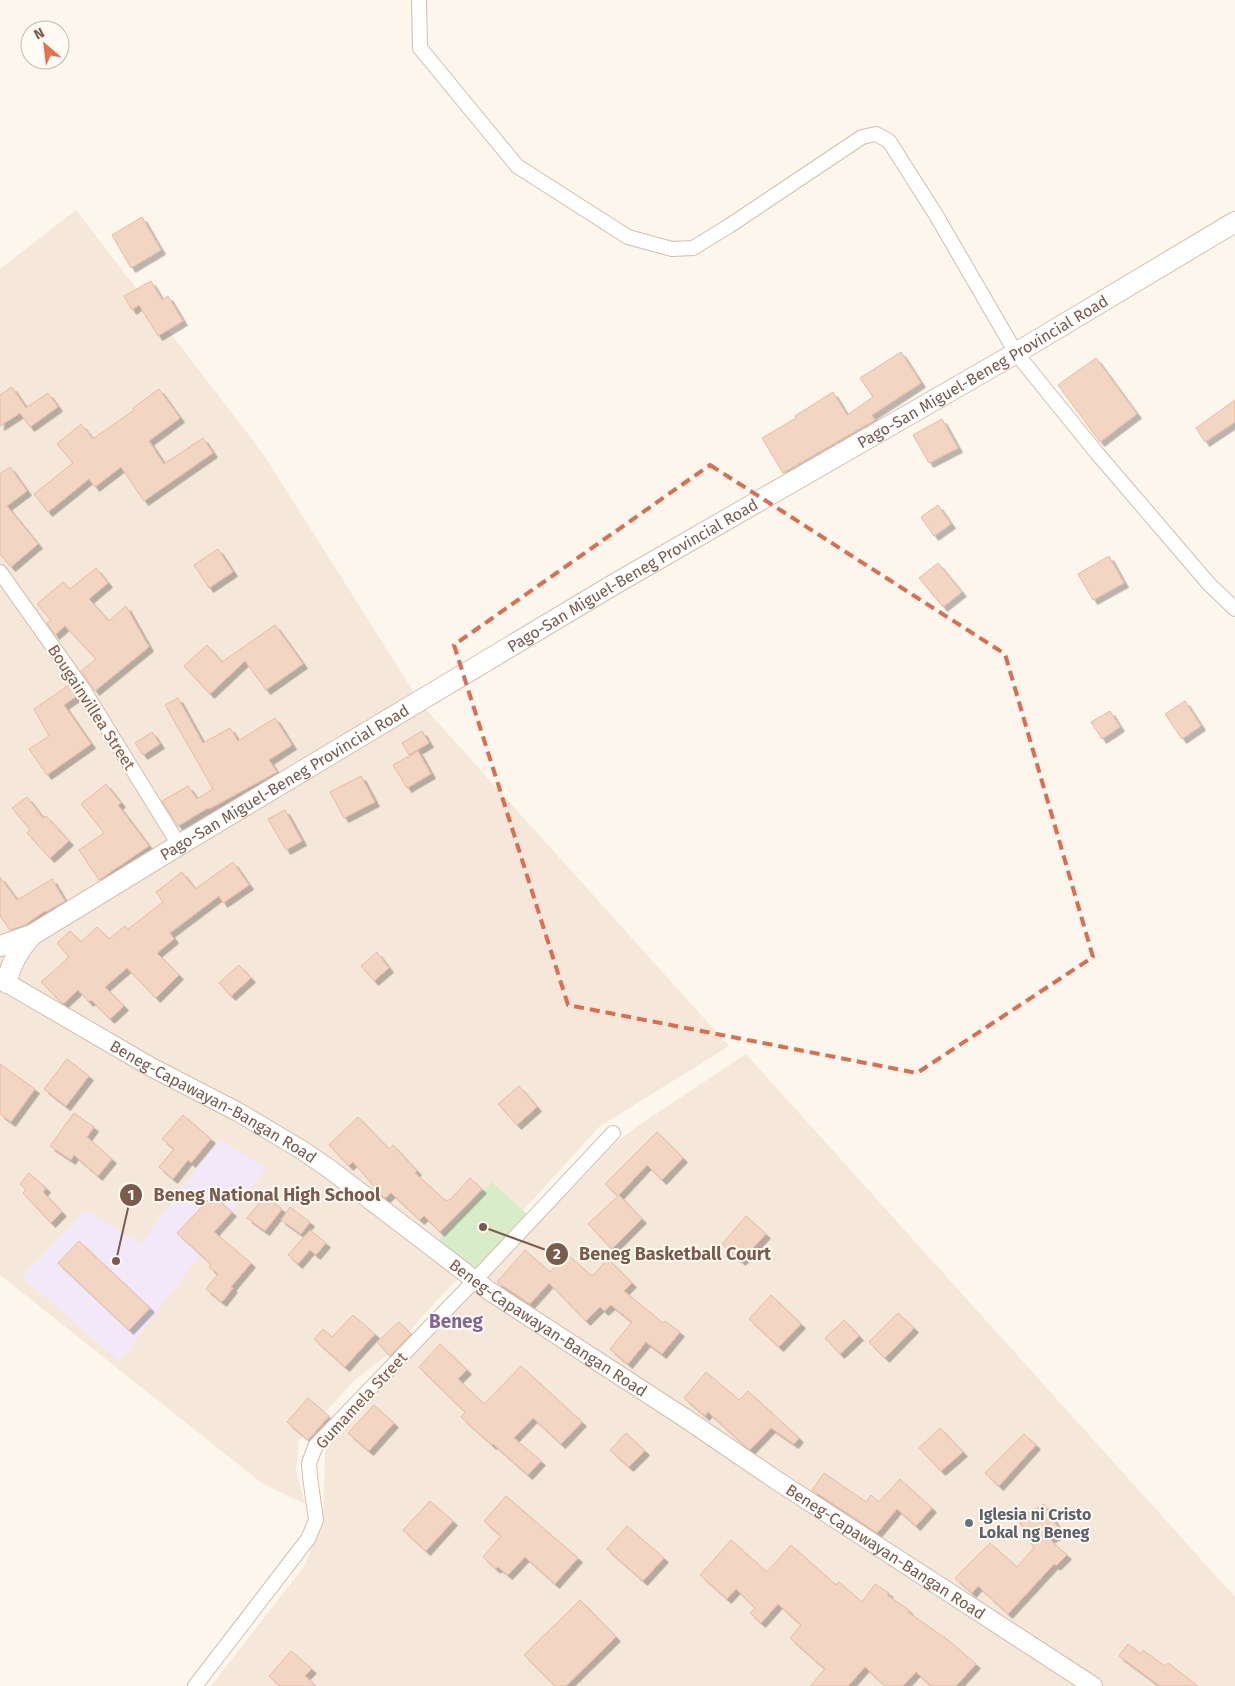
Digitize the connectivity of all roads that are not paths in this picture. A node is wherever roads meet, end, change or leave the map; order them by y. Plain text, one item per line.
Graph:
1 (419, 0) edge
2 (1235, 222) edge
3 (1016, 353) junction
4 (0, 572) edge
5 (1235, 609) edge
6 (179, 845) junction
7 (32, 935) junction
8 (0, 946) edge
9 (4, 981) edge
10 (613, 1133) dead end
11 (475, 1280) junction
12 (195, 1686) edge
13 (1093, 1686) edge

1 - 3 street
2 - 3 main road, Pago-San Miguel-Beneg Provincial Road
3 - 5 street
3 - 6 main road, Pago-San Miguel-Beneg Provincial Road
4 - 6 street, Bougainvillea Street
6 - 7 main road, Pago-San Miguel-Beneg Provincial Road
7 - 8 main road
7 - 9 main road
9 - 11 street, Beneg-Capawayan-Bangan Road
10 - 11 street, Gumamela Street
11 - 12 street, Gumamela Street
11 - 13 street, Beneg-Capawayan-Bangan Road

